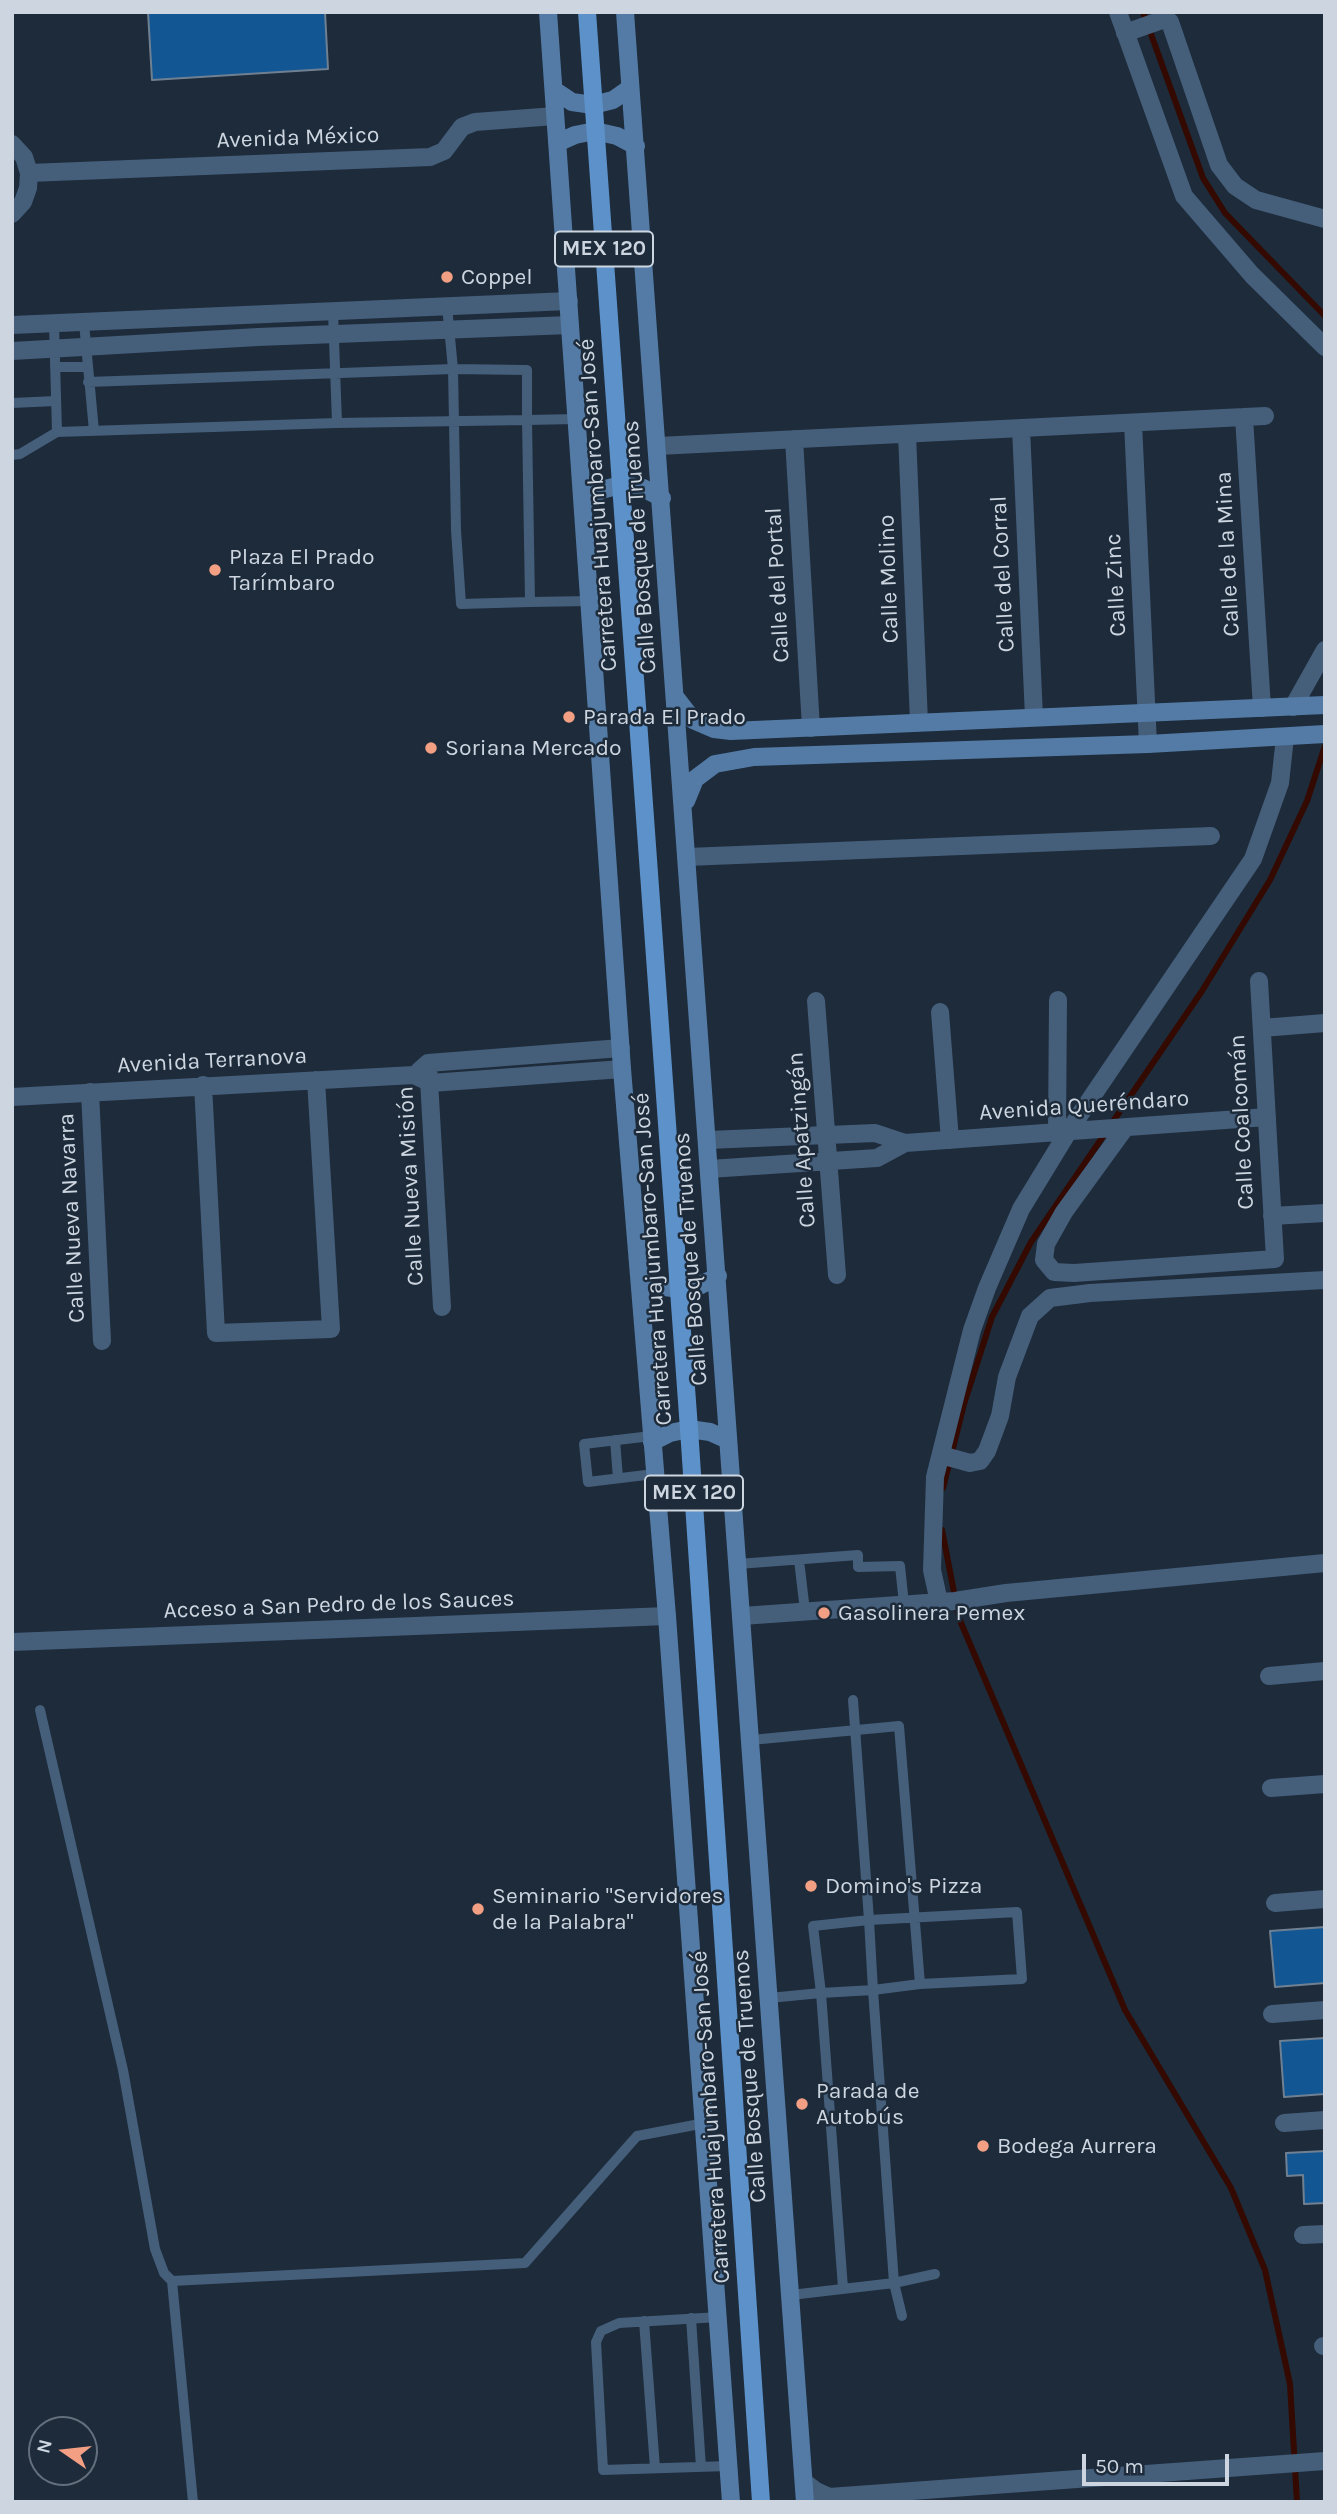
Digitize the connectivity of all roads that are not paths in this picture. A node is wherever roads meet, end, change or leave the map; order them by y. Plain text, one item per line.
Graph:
1 (548, 12) edge
2 (587, 12) edge
3 (625, 12) edge
4 (1118, 12) edge
5 (1171, 18) edge
6 (1128, 31) junction
7 (630, 88) junction
8 (554, 90) junction
9 (593, 105) junction
10 (555, 116) junction
11 (595, 131) junction
12 (557, 143) junction
13 (12, 144) edge
14 (636, 146) junction
15 (29, 173) junction
16 (12, 214) edge
17 (1325, 219) edge
18 (569, 301) junction
19 (447, 306) junction
20 (333, 312) junction
21 (84, 323) junction
22 (54, 324) junction
23 (570, 325) junction
24 (12, 326) edge
25 (451, 331) junction
26 (333, 334) junction
27 (86, 347) junction
28 (1325, 347) edge
29 (55, 349) junction
30 (12, 351) edge
31 (87, 366) junction
32 (55, 367) junction
33 (453, 369) junction
34 (334, 374) junction
35 (88, 382) junction
36 (55, 401) junction
37 (12, 403) edge
38 (1265, 416) dead end
39 (1244, 417) junction
40 (577, 419) junction
41 (527, 420) junction
42 (454, 421) junction
43 (337, 423) junction
44 (1133, 423) junction
45 (1021, 428) junction
46 (94, 431) junction
47 (57, 432) junction
48 (907, 434) junction
49 (794, 439) junction
50 (658, 446) junction
51 (12, 454) edge
52 (621, 485) junction
53 (662, 498) junction
54 (584, 502) junction
55 (591, 601) junction
56 (530, 602) junction
57 (1325, 650) edge
58 (676, 698) junction
59 (1319, 706) edge
60 (1293, 707) junction
61 (1262, 708) junction
62 (1147, 713) junction
63 (1034, 716) junction
64 (919, 722) junction
65 (811, 728) junction
66 (752, 731) junction
67 (1325, 734) edge
68 (1285, 737) junction
69 (1148, 744) junction
70 (754, 757) junction
71 (684, 808) junction
72 (1211, 836) dead end
73 (687, 857) junction
74 (1259, 981) dead end
75 (1058, 1000) dead end
76 (816, 1001) dead end
77 (940, 1012) dead end
78 (1325, 1023) edge
79 (1262, 1028) junction
80 (621, 1048) junction
81 (428, 1063) junction
82 (622, 1069) junction
83 (414, 1075) junction
84 (316, 1080) junction
85 (431, 1083) junction
86 (203, 1085) junction
87 (90, 1092) junction
88 (12, 1097) edge
89 (1266, 1117) junction
90 (1118, 1128) junction
91 (1068, 1131) junction
92 (826, 1134) junction
93 (708, 1140) junction
94 (950, 1140) junction
95 (905, 1143) junction
96 (828, 1162) junction
97 (709, 1169) junction
98 (1325, 1213) edge
99 (1272, 1216) junction
100 (837, 1275) dead end
101 (639, 1276) junction
102 (718, 1276) junction
103 (1325, 1280) edge
104 (680, 1289) junction
105 (442, 1307) dead end
106 (102, 1341) dead end
107 (690, 1429) junction
108 (651, 1439) junction
109 (615, 1440) junction
110 (728, 1440) junction
111 (943, 1456) junction
112 (654, 1474) junction
113 (618, 1478) junction
114 (799, 1560) junction
115 (1325, 1563) edge
116 (738, 1564) junction
117 (947, 1601) junction
118 (904, 1604) junction
119 (805, 1611) junction
120 (667, 1616) junction
121 (742, 1616) junction
122 (12, 1642) edge
123 (1325, 1671) edge
124 (1269, 1675) dead end
125 (853, 1700) dead end
126 (40, 1710) dead end
127 (856, 1730) junction
128 (751, 1740) junction
129 (1325, 1784) edge
130 (1271, 1788) dead end
131 (1325, 1899) edge
132 (1275, 1903) dead end
133 (916, 1917) junction
134 (869, 1920) junction
135 (920, 1984) junction
136 (873, 1990) junction
137 (821, 1993) junction
138 (769, 1998) junction
139 (1325, 2010) edge
140 (1272, 2014) dead end
141 (1325, 2120) edge
142 (705, 2123) junction
143 (1284, 2123) dead end
144 (1325, 2234) edge
145 (1303, 2235) dead end
146 (935, 2274) dead end
147 (172, 2281) junction
148 (894, 2283) junction
149 (843, 2288) junction
150 (790, 2295) junction
151 (902, 2316) dead end
152 (719, 2317) junction
153 (691, 2318) junction
154 (644, 2321) junction
155 (1318, 2461) edge
156 (729, 2466) junction
157 (701, 2467) junction
158 (655, 2468) junction
159 (804, 2482) junction
160 (878, 2498) edge
161 (193, 2502) edge
162 (731, 2502) edge
163 (761, 2502) edge
164 (806, 2502) edge

1 - 8 street
2 - 9 main road, Carretera Huajumbaro-San José / MEX 120
3 - 7 street, Calle Bosque de Truenos
4 - 6 street
5 - 6 street
5 - 17 street
6 - 28 street
7 - 9 street
7 - 14 street, Calle Bosque de Truenos
8 - 9 street
8 - 10 street
9 - 11 main road, Carretera Huajumbaro-San José / MEX 120
10 - 12 street
10 - 15 street, Avenida México
11 - 12 street
11 - 14 street
11 - 52 main road, Carretera Huajumbaro-San José / MEX 120
12 - 18 street
13 - 15 street
14 - 50 street, Calle Bosque de Truenos
15 - 16 street
18 - 19 street
18 - 23 street
19 - 20 street
19 - 25 lane
20 - 21 street
20 - 26 lane
21 - 22 street
21 - 27 lane
22 - 24 street
22 - 29 lane
23 - 25 street
23 - 40 street
25 - 26 street
25 - 33 lane
26 - 27 street
26 - 34 lane
27 - 29 street
27 - 31 lane
29 - 30 street
29 - 32 lane
31 - 32 lane
31 - 35 lane
32 - 36 lane
33 - 34 lane
33 - 41 lane
33 - 42 lane
34 - 35 lane
34 - 43 lane
35 - 46 lane
36 - 37 lane
36 - 47 lane
38 - 39 street
39 - 44 street
39 - 61 street, Calle de la Mina
40 - 41 lane
40 - 54 street
41 - 42 lane
41 - 56 lane
42 - 43 lane
42 - 56 lane
43 - 46 lane
44 - 45 street
44 - 62 street, Calle Zinc
45 - 48 street
45 - 63 street, Calle del Corral
46 - 47 lane
47 - 51 lane
48 - 49 street
48 - 64 street, Calle Molino
49 - 50 street
49 - 65 street, Calle del Portal
50 - 53 street, Calle Bosque de Truenos
52 - 53 street
52 - 54 street
52 - 104 main road, Carretera Huajumbaro-San José / MEX 120
53 - 58 street, Calle Bosque de Truenos
54 - 55 street
55 - 56 lane
55 - 80 street
57 - 60 street
58 - 66 street
58 - 71 street, Calle Bosque de Truenos
59 - 60 street
60 - 61 street
61 - 62 street
62 - 63 street
62 - 69 street, Calle Zinc
63 - 64 street
64 - 65 street
65 - 66 street
66 - 70 street
67 - 68 street
68 - 69 street
68 - 91 street
69 - 70 street
70 - 71 street
71 - 73 street, Calle Bosque de Truenos
72 - 73 street
73 - 93 street, Calle Bosque de Truenos
74 - 79 street, Calle Coalcomán
75 - 91 street
76 - 92 street, Calle Apatzingán
77 - 94 street
78 - 79 street
79 - 89 street, Calle Coalcomán
80 - 81 street
80 - 82 street
81 - 83 street
81 - 85 street, Calle Nueva Misión
82 - 85 street, Avenida Terranova
82 - 101 street
83 - 84 street, Avenida Terranova
83 - 85 street, Avenida Terranova
84 - 86 street, Avenida Terranova
84 - 86 street
85 - 105 street, Calle Nueva Misión
86 - 87 street, Avenida Terranova
87 - 88 street, Avenida Terranova
87 - 106 street, Calle Nueva Navarra
89 - 90 street, Avenida Queréndaro
89 - 99 street, Calle Coalcomán
90 - 91 street, Avenida Queréndaro
90 - 99 street, Calle Coalcomán
91 - 94 street, Avenida Queréndaro
91 - 111 street
92 - 93 street, Avenida Queréndaro
92 - 95 street, Avenida Queréndaro
92 - 96 street, Calle Apatzingán
93 - 97 street, Calle Bosque de Truenos
94 - 95 street, Avenida Queréndaro
95 - 96 street, Avenida Queréndaro
96 - 97 street, Avenida Queréndaro
96 - 100 street, Calle Apatzingán
97 - 102 street, Calle Bosque de Truenos
98 - 99 street
101 - 104 street
101 - 108 street
102 - 104 street
102 - 110 street, Calle Bosque de Truenos
103 - 111 street
104 - 107 main road, Carretera Huajumbaro-San José / MEX 120
107 - 108 street
107 - 110 street
107 - 163 main road, Carretera Huajumbaro-San José / MEX 120
108 - 109 lane
108 - 112 street
109 - 113 lane
109 - 113 lane
110 - 116 street, Calle Bosque de Truenos
111 - 117 street
112 - 113 lane
112 - 120 street
114 - 116 lane
114 - 118 lane
114 - 119 lane
115 - 117 street
116 - 121 street, Calle Bosque de Truenos
117 - 118 street
118 - 119 street
119 - 121 street
120 - 122 street, Acceso a San Pedro de los Sauces
120 - 142 street
121 - 128 street, Calle Bosque de Truenos
123 - 124 street
125 - 127 lane
126 - 147 lane
127 - 128 lane
127 - 133 lane
127 - 134 lane
128 - 138 street, Calle Bosque de Truenos
129 - 130 street
131 - 132 street
133 - 134 lane
133 - 135 lane
133 - 135 lane
134 - 136 lane
134 - 137 lane
135 - 136 lane
136 - 137 lane
136 - 148 lane
137 - 138 lane
137 - 149 lane
138 - 150 street, Calle Bosque de Truenos
139 - 140 street
141 - 143 street
142 - 147 lane
142 - 152 street
144 - 145 street
146 - 148 lane
147 - 161 lane
148 - 149 lane
148 - 151 lane
149 - 150 lane
150 - 159 street, Calle Bosque de Truenos
152 - 153 lane
152 - 156 street
153 - 154 lane
153 - 157 lane
154 - 158 lane
154 - 158 lane
155 - 160 street
156 - 157 lane
156 - 162 street
157 - 158 lane
159 - 160 street
159 - 164 street, Calle Bosque de Truenos

